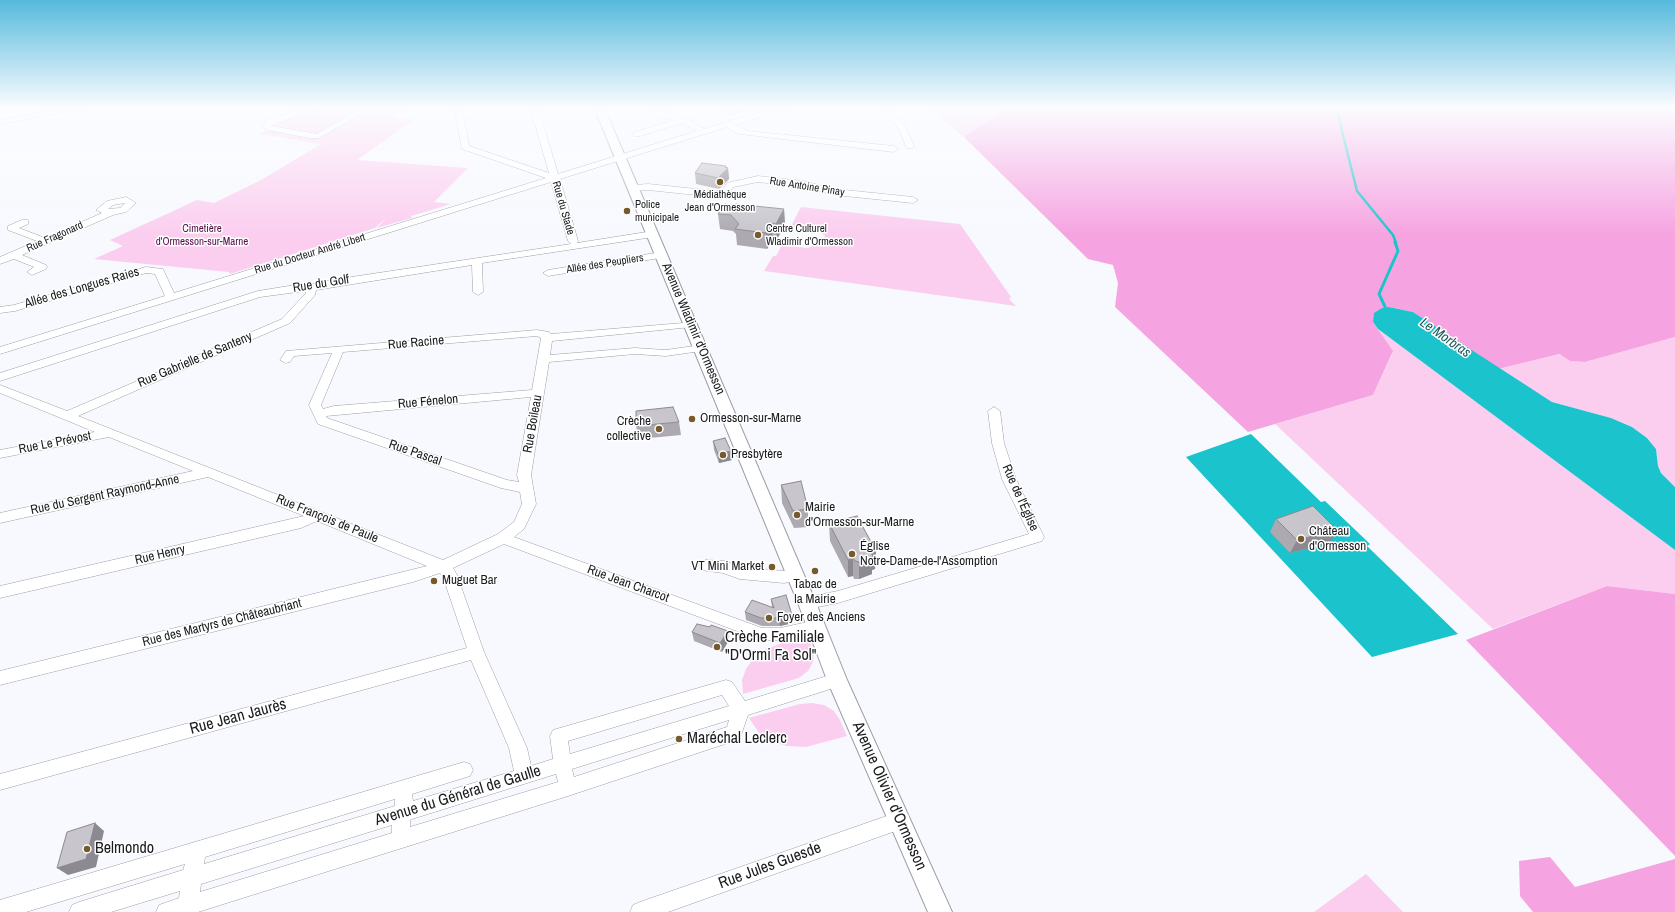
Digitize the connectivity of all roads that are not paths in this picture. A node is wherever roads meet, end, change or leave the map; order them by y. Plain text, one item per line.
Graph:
1 (894, 149) edge
2 (472, 150) edge
3 (546, 150) edge
4 (618, 150) edge
5 (645, 150) edge
6 (914, 150) edge
7 (621, 157) junction
8 (554, 178) junction
9 (634, 188) junction
10 (913, 200) dead end
11 (106, 211) dead end
12 (25, 222) dead end
13 (653, 234) junction
14 (41, 240) junction
15 (574, 244) junction
16 (0, 254) edge
17 (14, 255) junction
18 (662, 255) junction
19 (477, 260) junction
20 (0, 261) edge
21 (32, 272) dead end
22 (548, 273) dead end
23 (310, 288) junction
24 (478, 292) dead end
25 (171, 298) junction
26 (0, 310) edge
27 (691, 324) junction
28 (547, 338) junction
29 (701, 348) junction
30 (339, 349) junction
31 (0, 351) edge
32 (544, 359) junction
33 (286, 360) dead end
34 (0, 377) edge
35 (0, 389) edge
36 (539, 393) junction
37 (994, 411) dead end
38 (318, 414) junction
39 (66, 416) junction
40 (109, 433) junction
41 (0, 454) edge
42 (211, 472) junction
43 (525, 488) junction
44 (318, 515) junction
45 (0, 518) edge
46 (503, 538) junction
47 (443, 566) junction
48 (706, 566) dead end
49 (796, 576) junction
50 (0, 592) edge
51 (807, 603) junction
52 (817, 626) junction
53 (476, 652) junction
54 (0, 678) edge
55 (837, 680) junction
56 (741, 709) junction
57 (562, 764) junction
58 (464, 770) dead end
59 (524, 776) junction
60 (0, 782) edge
61 (568, 787) junction
62 (403, 789) junction
63 (403, 814) junction
64 (900, 820) junction
65 (402, 839) junction
66 (196, 850) junction
67 (192, 878) junction
68 (188, 904) junction
69 (0, 910) edge
70 (79, 912) edge
71 (166, 912) edge
72 (640, 912) edge
73 (940, 912) edge

1 - 6 street
2 - 8 street
3 - 8 street, Rue du Stade
4 - 7 main road, Avenue Wladimir d'Ormesson
5 - 7 street, Rue du Docteur André Libert
7 - 8 street, Rue du Docteur André Libert
7 - 9 main road, Avenue Wladimir d'Ormesson
8 - 15 street, Rue du Stade
8 - 25 street, Rue du Docteur André Libert
9 - 10 street, Rue Antoine Pinay
9 - 13 main road, Avenue Wladimir d'Ormesson
11 - 14 street, Rue Fragonard
12 - 14 street
13 - 15 street, Rue du Golf
13 - 18 main road, Avenue Wladimir d'Ormesson
14 - 16 street, Rue Fragonard
14 - 17 street, Rue Fragonard
15 - 19 street, Rue du Golf
17 - 20 street, Rue Fragonard
17 - 21 street
18 - 22 street, Allée des Peupliers
18 - 27 main road, Avenue Wladimir d'Ormesson
19 - 23 street, Rue du Golf
19 - 24 street
23 - 34 street, Rue du Golf
23 - 39 street, Rue Gabrielle de Santeny
25 - 26 street, Allée des Longues Raies
25 - 31 street, Rue du Docteur André Libert
27 - 28 street, Rue Racine
27 - 29 main road, Avenue Wladimir d'Ormesson
28 - 30 street, Rue Racine
28 - 32 street
29 - 32 street
29 - 49 main road, Avenue Wladimir d'Ormesson
30 - 33 street, Rue Racine
30 - 38 street
32 - 36 street, Rue Boileau
35 - 39 street, Rue François de Paule
36 - 38 street, Rue Fénelon
36 - 43 street, Rue Boileau
37 - 51 street, Rue de l'Église
38 - 43 street, Rue Pascal
39 - 40 street, Rue François de Paule
40 - 41 street, Rue Le Prévost
40 - 42 street, Rue François de Paule
42 - 44 street, Rue François de Paule
42 - 45 street, Rue du Sergent Raymond-Anne
43 - 46 street
44 - 47 street, Rue François de Paule
44 - 50 street, Rue Henry
46 - 47 street
46 - 52 street, Rue Jean Charcot
47 - 53 street
47 - 54 street, Rue des Martyrs de Châteaubriant
48 - 49 street
49 - 51 main road, Avenue Wladimir d'Ormesson
51 - 52 main road, Avenue Wladimir d'Ormesson
52 - 55 main road, Avenue Wladimir d'Ormesson
53 - 59 street
53 - 60 street, Rue Jean Jaurès
55 - 56 street, Avenue du Général de Gaulle
55 - 64 main road, Avenue Olivier d'Ormesson
56 - 57 street, Avenue du Général de Gaulle
56 - 57 street
56 - 61 street
57 - 59 street, Avenue du Général de Gaulle
57 - 61 street
58 - 62 street
59 - 63 street, Avenue du Général de Gaulle
61 - 65 street
62 - 63 street
62 - 66 street
63 - 65 street
63 - 67 street, Avenue du Général de Gaulle
64 - 72 street, Rue Jules Guesde
64 - 73 main road, Avenue Olivier d'Ormesson
65 - 68 street
66 - 67 street
66 - 69 street
67 - 68 street
67 - 70 street, Avenue du Général de Gaulle
68 - 71 street

